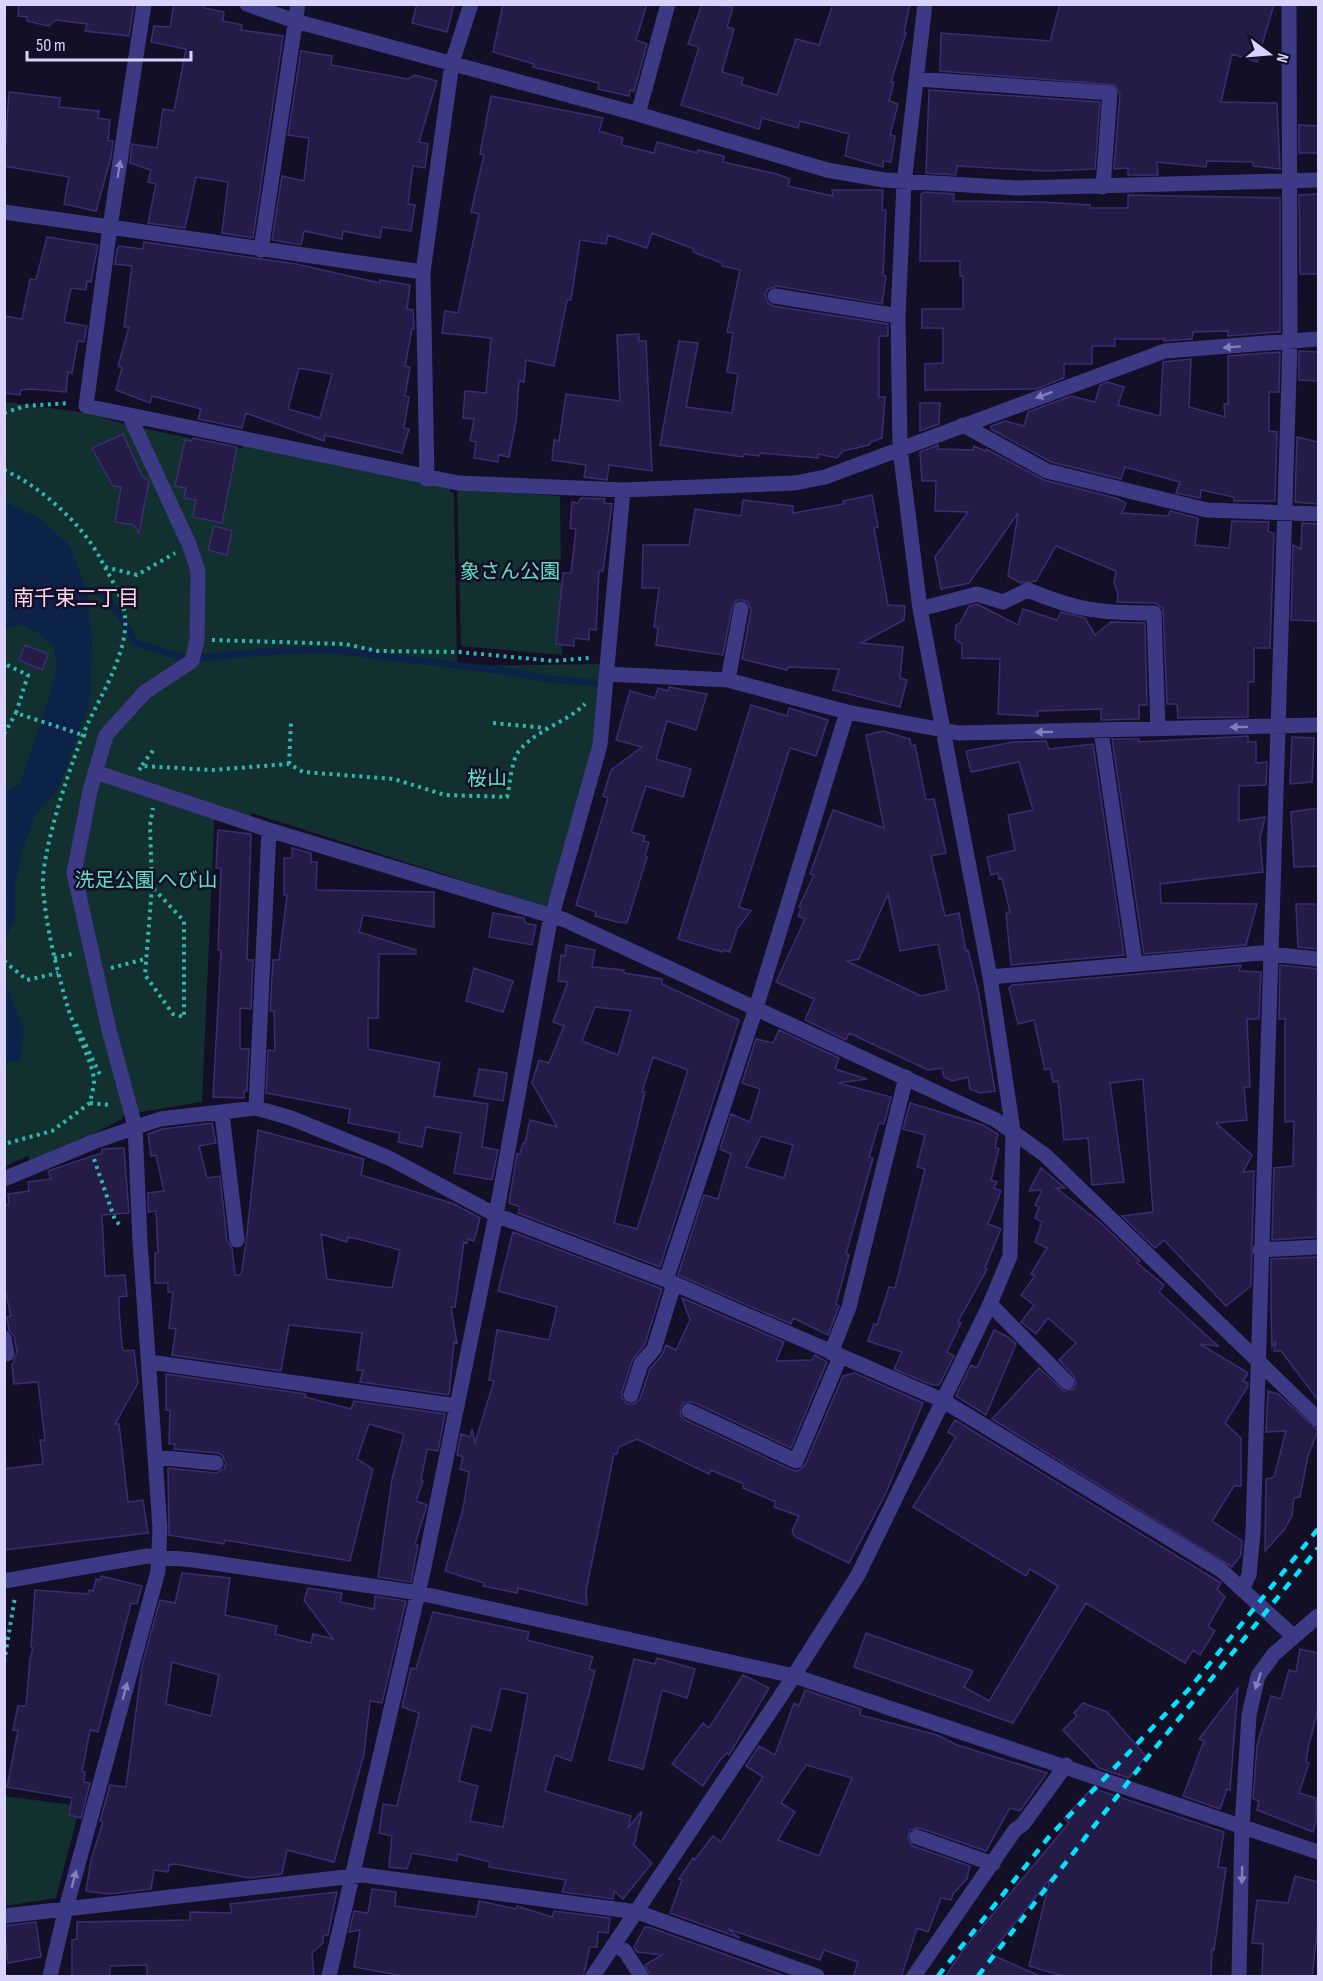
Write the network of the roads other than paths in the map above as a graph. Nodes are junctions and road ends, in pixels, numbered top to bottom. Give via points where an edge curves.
1 (144, 4) edge
2 (247, 4) edge
3 (298, 4) edge
4 (471, 4) edge
5 (668, 4) edge
6 (925, 4) edge
7 (1289, 4) edge
8 (295, 21) junction
9 (453, 63) junction
10 (917, 79) junction
11 (638, 114) junction
12 (1318, 180) edge
13 (1288, 181) junction
14 (904, 183) junction
15 (1102, 187) junction
16 (4, 212) edge
17 (110, 226) junction
18 (261, 250) junction
19 (423, 272) junction
20 (775, 296) dead end
21 (898, 316) junction
22 (1318, 339) edge
23 (1290, 343) junction
24 (130, 417) junction
25 (963, 425) junction
26 (900, 449) junction
27 (427, 479) junction
28 (623, 490) junction
29 (1284, 512) junction
30 (1318, 514) edge
31 (741, 609) dead end
32 (920, 609) junction
33 (607, 679) junction
34 (728, 680) junction
35 (847, 712) junction
36 (1318, 725) edge
37 (1280, 726) junction
38 (1158, 729) junction
39 (942, 730) junction
40 (1101, 730) junction
41 (95, 772) junction
42 (269, 830) junction
43 (552, 916) junction
44 (1271, 954) junction
45 (1318, 959) edge
46 (1135, 962) junction
47 (990, 977) junction
48 (756, 1008) junction
49 (906, 1077) junction
50 (256, 1108) junction
51 (222, 1114) junction
52 (135, 1126) junction
53 (1013, 1131) junction
54 (4, 1179) edge
55 (496, 1215) junction
56 (237, 1240) dead end
57 (1318, 1247) edge
58 (1260, 1250) junction
59 (670, 1282) junction
60 (990, 1304) junction
61 (836, 1355) junction
62 (150, 1362) junction
63 (1258, 1363) junction
64 (1066, 1382) dead end
65 (631, 1395) dead end
66 (942, 1400) junction
67 (457, 1406) junction
68 (690, 1411) dead end
69 (1318, 1419) edge
70 (156, 1457) junction
71 (216, 1463) dead end
72 (159, 1558) junction
73 (11, 1580) edge
74 (1242, 1589) junction
75 (419, 1593) junction
76 (1318, 1616) edge
77 (1292, 1635) junction
78 (795, 1676) junction
79 (1065, 1766) junction
80 (1242, 1826) junction
81 (917, 1837) dead end
82 (1318, 1852) edge
83 (993, 1864) junction
84 (353, 1875) junction
85 (64, 1912) junction
86 (637, 1912) junction
87 (4, 1916) edge
88 (615, 1945) junction
89 (50, 1977) edge
90 (329, 1977) edge
91 (593, 1977) edge
92 (641, 1977) edge
93 (817, 1977) edge
94 (914, 1977) edge
95 (1239, 1977) edge

17 -> 1 street
2 - 8 street
3 - 8 street
4 - 9 street
5 - 11 street
6 - 10 street
7 - 13 street
8 - 9 street
8 - 18 street
9 - 11 street
9 - 19 street
10 - 14 street
10 - 15 street via 1110,93
11 - 14 street via 827,170
12 - 13 street
13 - 15 street
13 - 23 street
14 - 15 street
14 - 21 street
16 - 17 street
17 - 18 street
17 - 24 street via 86,406
18 - 19 street
19 - 27 street
20 - 21 street
21 - 26 street
22 - 23 street
23 -> 25 street via 1165,351
23 - 29 street
24 - 27 street
24 - 41 street via 198,571 197,640 192,661 145,692 106,735
25 - 26 street
25 - 29 street via 1047,471 1207,510
26 - 28 street via 825,477 795,483
26 - 32 street
27 - 28 street
28 - 33 street
29 - 30 street
29 - 37 street
31 - 34 street
32 - 38 street via 977,594 1003,602 1028,590 1096,613 1154,613
32 - 39 street
33 - 34 street
33 - 43 street via 600,746
34 - 35 street
35 - 39 street
35 - 48 street
36 - 37 street
37 -> 38 street
37 - 44 street
38 - 40 street
40 -> 39 street via 966,734
39 - 47 street
40 - 46 street
41 - 42 street
41 - 52 street via 74,873
42 - 43 street
42 - 50 street
43 - 48 street
43 - 55 street
44 - 45 street
44 - 46 street
44 - 58 street
46 - 47 street
47 - 53 street
48 - 49 street
48 - 59 street
49 - 53 street
49 - 61 street
50 - 51 street
50 - 55 street via 389,1158
51 - 52 street via 160,1119
51 - 56 street
52 - 54 street
52 - 62 street
53 - 60 street via 1010,1256
53 - 63 street via 1046,1155
55 - 59 street
55 - 67 street
57 - 58 street
58 - 63 street
59 - 61 street
59 - 65 street via 654,1349 641,1364
60 - 64 street
60 - 66 street
61 - 66 street
61 - 68 street via 796,1461
62 - 67 street
62 - 70 street
63 - 69 street
63 - 74 street via 1253,1532 1249,1575
66 - 74 street via 1221,1570
66 - 78 street via 858,1575
67 - 75 street
70 - 71 street
70 - 72 street
72 - 73 street via 147,1556
72 - 75 street
85 -> 72 street via 159,1571
74 - 77 street
75 - 78 street
75 - 84 street
76 - 77 street
77 -> 80 street via 1258,1676 1249,1715
78 - 79 street
78 - 86 street
79 - 80 street
79 - 83 street
80 - 82 street
80 -> 95 street
81 - 83 street
83 - 94 street
84 - 85 street via 124,1901
84 - 86 street
84 - 90 street
85 - 87 street
85 - 89 street
86 - 88 street
86 - 93 street
88 - 91 street
88 - 92 street via 625,1951

